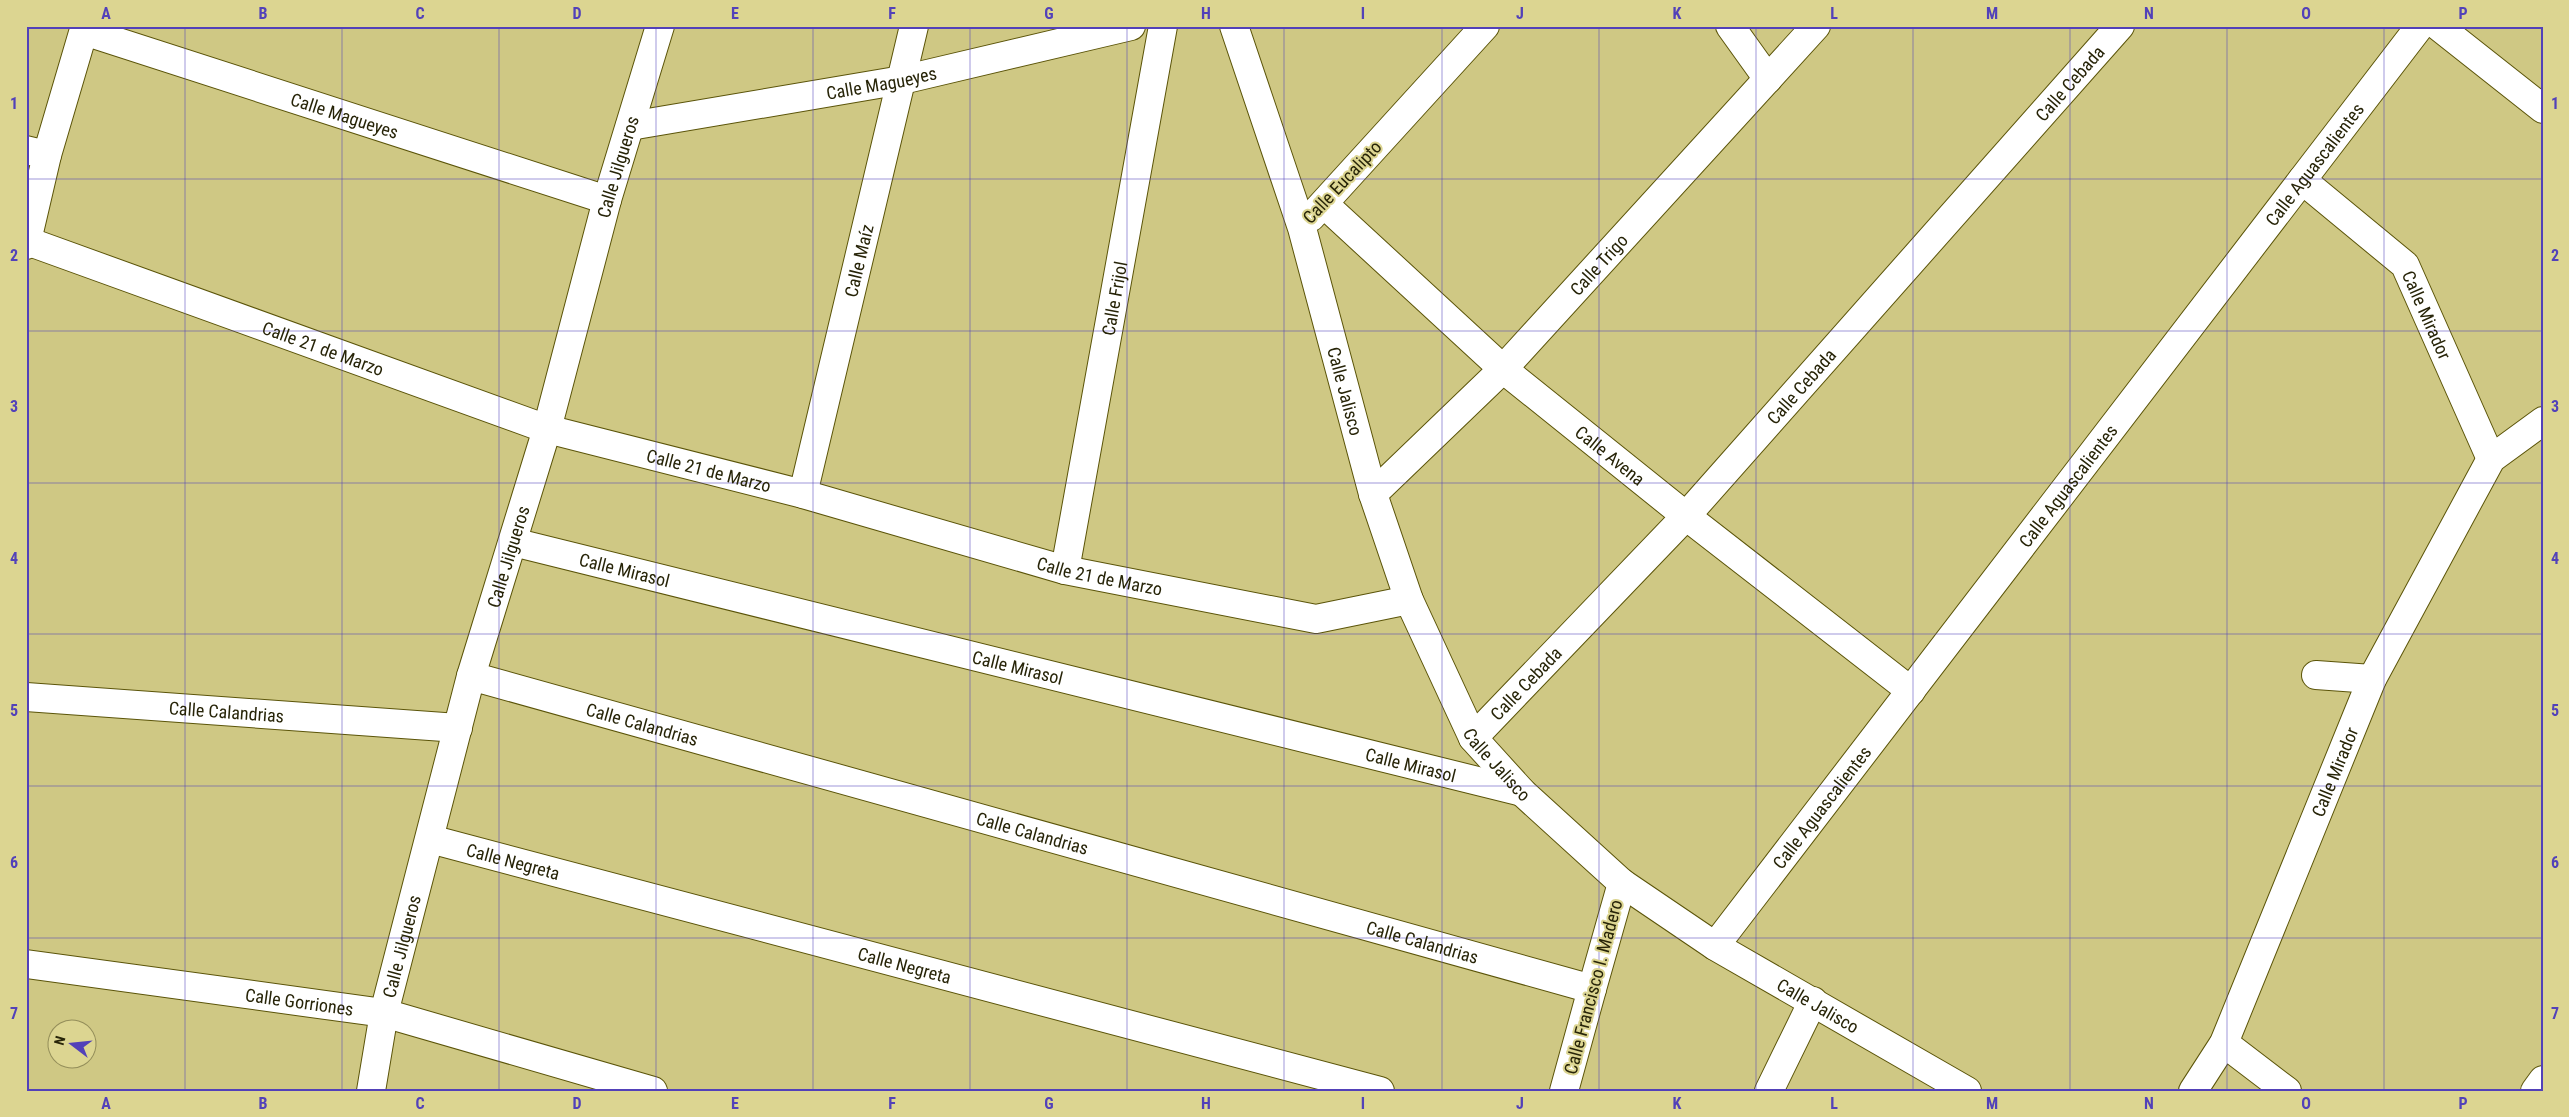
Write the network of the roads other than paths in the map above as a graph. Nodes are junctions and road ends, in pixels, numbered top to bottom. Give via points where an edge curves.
1 (660, 26) edge
2 (914, 26) edge
3 (1131, 26) edge
4 (1163, 26) edge
5 (1234, 26) edge
6 (1485, 26) edge
7 (1730, 26) edge
8 (1816, 26) edge
9 (2120, 26) edge
10 (2420, 26) edge
11 (2438, 26) edge
12 (84, 28) edge
13 (902, 80) junction
14 (1768, 80) junction
15 (2543, 109) edge
16 (630, 126) junction
17 (37, 153) edge
18 (2302, 180) junction
19 (607, 200) junction
20 (1324, 204) junction
21 (1302, 228) junction
22 (27, 243) edge
23 (1503, 369) junction
24 (2543, 421) edge
25 (547, 429) junction
26 (2491, 459) junction
27 (803, 494) junction
28 (1373, 494) junction
29 (1686, 516) junction
30 (513, 542) junction
31 (1065, 570) junction
32 (1410, 600) junction
33 (2316, 675) dead end
34 (471, 676) junction
35 (2372, 679) junction
36 (1911, 691) junction
37 (26, 697) edge
38 (458, 728) junction
39 (1473, 738) junction
40 (1522, 792) junction
41 (430, 838) junction
42 (1622, 883) junction
43 (1715, 946) junction
44 (26, 964) edge
45 (1592, 989) junction
46 (1813, 1001) junction
47 (384, 1013) junction
48 (2224, 1043) junction
49 (2543, 1080) edge
50 (371, 1091) edge
51 (653, 1091) edge
52 (1380, 1091) edge
53 (1564, 1091) edge
54 (1769, 1091) edge
55 (1967, 1091) edge
56 (2193, 1091) edge
57 (2287, 1091) edge
58 (2535, 1091) edge

1 - 16 street, Calle Jilgueros
2 - 13 street, Calle Maíz
3 - 13 street, Calle Magueyes
4 - 31 street, Calle Frijol
5 - 21 street, Calle Eucalipto
6 - 20 street, Calle Eucalipto
7 - 14 street
8 - 14 street, Calle Trigo
9 - 29 street, Calle Cebada
10 - 18 street, Calle Aguascalientes
11 - 15 street
12 - 17 street
12 - 19 street, Calle Magueyes
13 - 16 street, Calle Magueyes
13 - 27 street, Calle Maíz
14 - 23 street, Calle Trigo
16 - 19 street, Calle Jilgueros
17 - 22 street
18 - 26 street, Calle Mirador via 2405,265
18 - 36 street, Calle Aguascalientes
19 - 25 street, Calle Jilgueros
20 - 21 street, Calle Eucalipto
20 - 23 street, Calle Avena
21 - 28 street, Calle Jalisco
22 - 25 street, Calle 21 de Marzo
23 - 28 street, Calle Trigo
23 - 29 street, Calle Avena
24 - 26 street, Calle Mirador
25 - 27 street, Calle 21 de Marzo
25 - 30 street, Calle Jilgueros
26 - 35 street, Calle Mirador
27 - 31 street, Calle 21 de Marzo
28 - 32 street, Calle Jalisco
29 - 36 street, Calle Avena
29 - 39 street, Calle Cebada
30 - 34 street, Calle Jilgueros
30 - 40 street, Calle Mirasol
31 - 32 street, Calle 21 de Marzo via 1316,619
32 - 39 street, Calle Jalisco
33 - 35 street
34 - 38 street, Calle Jilgueros
34 - 45 street, Calle Calandrias
35 - 48 street, Calle Mirador
36 - 43 street, Calle Aguascalientes
37 - 38 street, Calle Calandrias
38 - 41 street, Calle Jilgueros
39 - 40 street, Calle Jalisco
40 - 42 street, Calle Jalisco
41 - 47 street, Calle Jilgueros
41 - 52 street, Calle Negreta
42 - 43 street, Calle Jalisco
42 - 45 street, Calle Francisco I. Madero
43 - 46 street, Calle Jalisco
44 - 47 street, Calle Gorriones
45 - 53 street, Calle Francisco I. Madero
46 - 54 street
46 - 55 street, Calle Jalisco
47 - 50 street, Calle Jilgueros
47 - 51 street, Calle Gorriones
48 - 56 street, Calle Mirador
48 - 57 street
49 - 58 street

